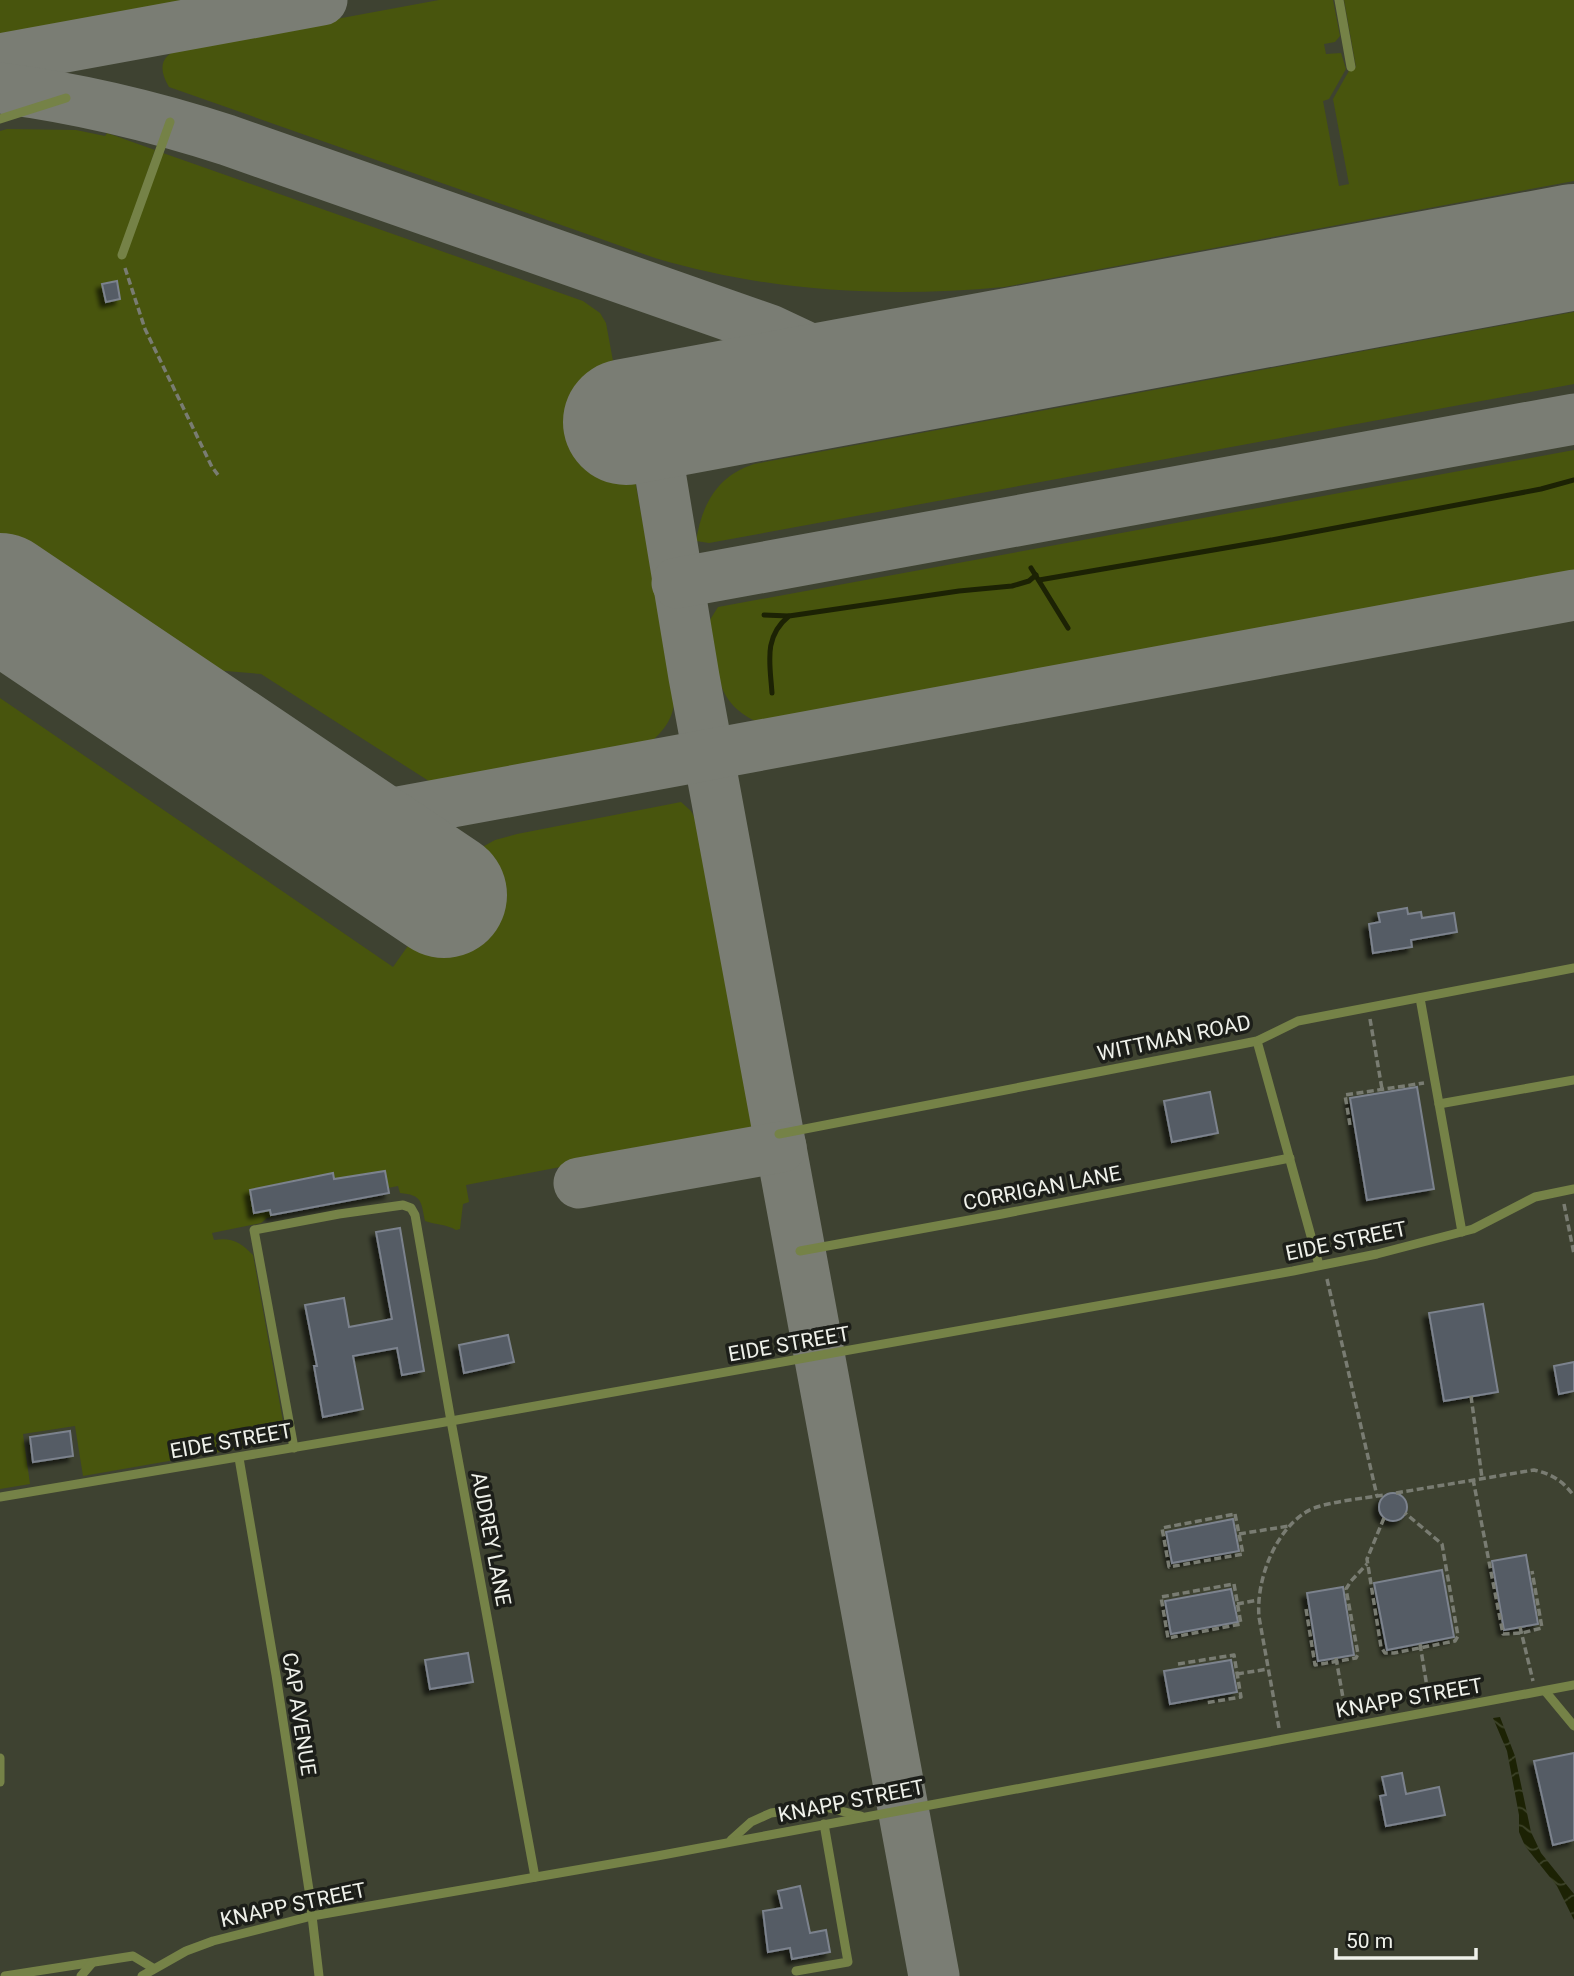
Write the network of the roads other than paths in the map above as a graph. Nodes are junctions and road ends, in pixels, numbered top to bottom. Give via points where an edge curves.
1 (1339, 0) edge
2 (1351, 67) dead end
3 (66, 97) dead end
4 (0, 118) edge
5 (170, 122) dead end
6 (122, 256) road end
7 (1574, 968) edge
8 (1420, 998) junction
9 (1257, 1041) junction
10 (1574, 1080) edge
11 (1439, 1104) junction
12 (779, 1134) dead end
13 (1290, 1158) junction
14 (1574, 1189) edge
15 (1462, 1232) junction
16 (800, 1251) dead end
17 (1319, 1265) junction
18 (451, 1421) junction
19 (294, 1448) junction
20 (239, 1458) junction
21 (0, 1497) edge
22 (1574, 1685) edge
23 (1541, 1692) junction
24 (1574, 1726) edge
25 (0, 1758) edge
26 (0, 1782) edge
27 (862, 1817) junction
28 (824, 1824) junction
29 (729, 1842) junction
30 (535, 1877) junction
31 (312, 1916) junction
32 (92, 1963) junction
33 (153, 1968) junction
34 (796, 1971) dead end
35 (5, 1976) edge
36 (81, 1976) edge
37 (142, 1976) edge
38 (319, 1976) edge

1 - 2 lane
3 - 4 lane
5 - 6 lane
7 - 8 lane, WITTMAN ROAD
8 - 9 lane, WITTMAN ROAD via 1298,1021
8 - 11 lane
9 - 12 lane, WITTMAN ROAD
9 - 13 lane
10 - 11 lane
11 - 15 lane
13 - 16 lane, CORRIGAN LANE
13 - 17 lane
14 - 15 lane, EIDE STREET via 1535,1197
15 - 17 lane, EIDE STREET
17 - 18 lane, EIDE STREET
18 - 19 lane, EIDE STREET
18 - 19 lane, AUDREY LANE via 415,1215 407,1207 339,1214 254,1230
18 - 30 lane, AUDREY LANE
19 - 20 lane, EIDE STREET
20 - 21 lane, EIDE STREET
20 - 31 lane, CAP AVENUE
22 - 23 lane, KNAPP STREET
23 - 24 lane
23 - 27 lane, KNAPP STREET
25 - 26 lane
27 - 28 lane, KNAPP STREET
27 - 29 lane via 821,1806 771,1813 751,1822
28 - 29 lane, KNAPP STREET
28 - 34 lane via 848,1962
29 - 30 lane, KNAPP STREET
30 - 31 lane, KNAPP STREET
31 - 33 lane, KNAPP STREET via 213,1941
31 - 38 lane, CAP AVENUE
32 - 33 lane via 132,1956
32 - 35 lane
32 - 36 lane
33 - 37 lane, KNAPP STREET

